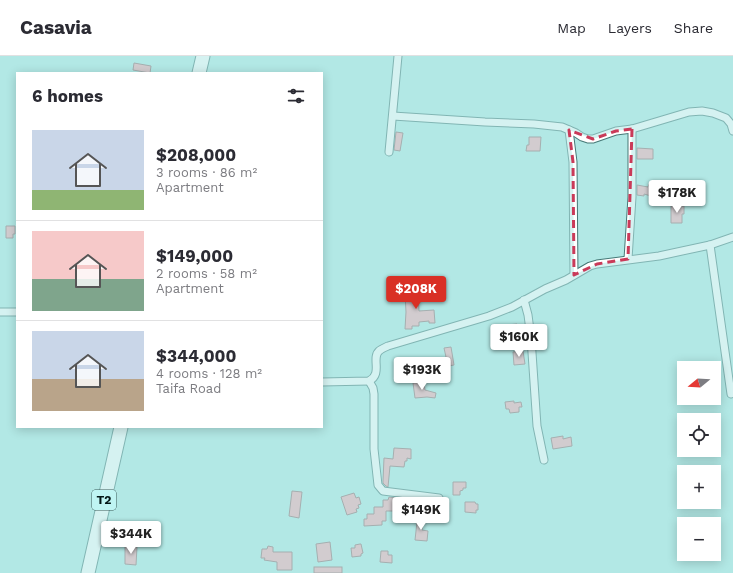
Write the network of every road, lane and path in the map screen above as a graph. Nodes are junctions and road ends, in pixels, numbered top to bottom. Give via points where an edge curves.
1 (203, 56) edge
2 (398, 56) edge
3 (199, 72) edge
4 (393, 116) junction
5 (632, 129) junction
6 (569, 130) junction
7 (733, 131) edge
8 (389, 152) dead end
9 (733, 237) edge
10 (710, 245) junction
11 (628, 259) junction
12 (574, 275) junction
13 (524, 300) junction
14 (0, 312) edge
15 (16, 312) edge
16 (369, 381) junction
17 (323, 382) edge
18 (731, 394) dead end
19 (120, 428) edge
20 (544, 460) dead end
21 (438, 498) dead end
22 (88, 573) edge

1 - 3 highway
2 - 4 street
4 - 6 street via 534,124
4 - 8 street
5 - 6 street via 616,131 593,139
5 - 7 street via 689,112 702,111 726,118
5 - 11 street via 632,197
6 - 12 street via 573,168
9 - 10 street
10 - 11 street via 659,256
10 - 18 street
11 - 12 street via 590,266
12 - 13 street
13 - 16 street via 489,316 379,350 376,355 376,371 373,379
13 - 20 street via 531,338 537,426
14 - 15 street
16 - 17 street
16 - 21 street via 374,394 374,449 378,485 383,491
19 - 22 highway, T2

